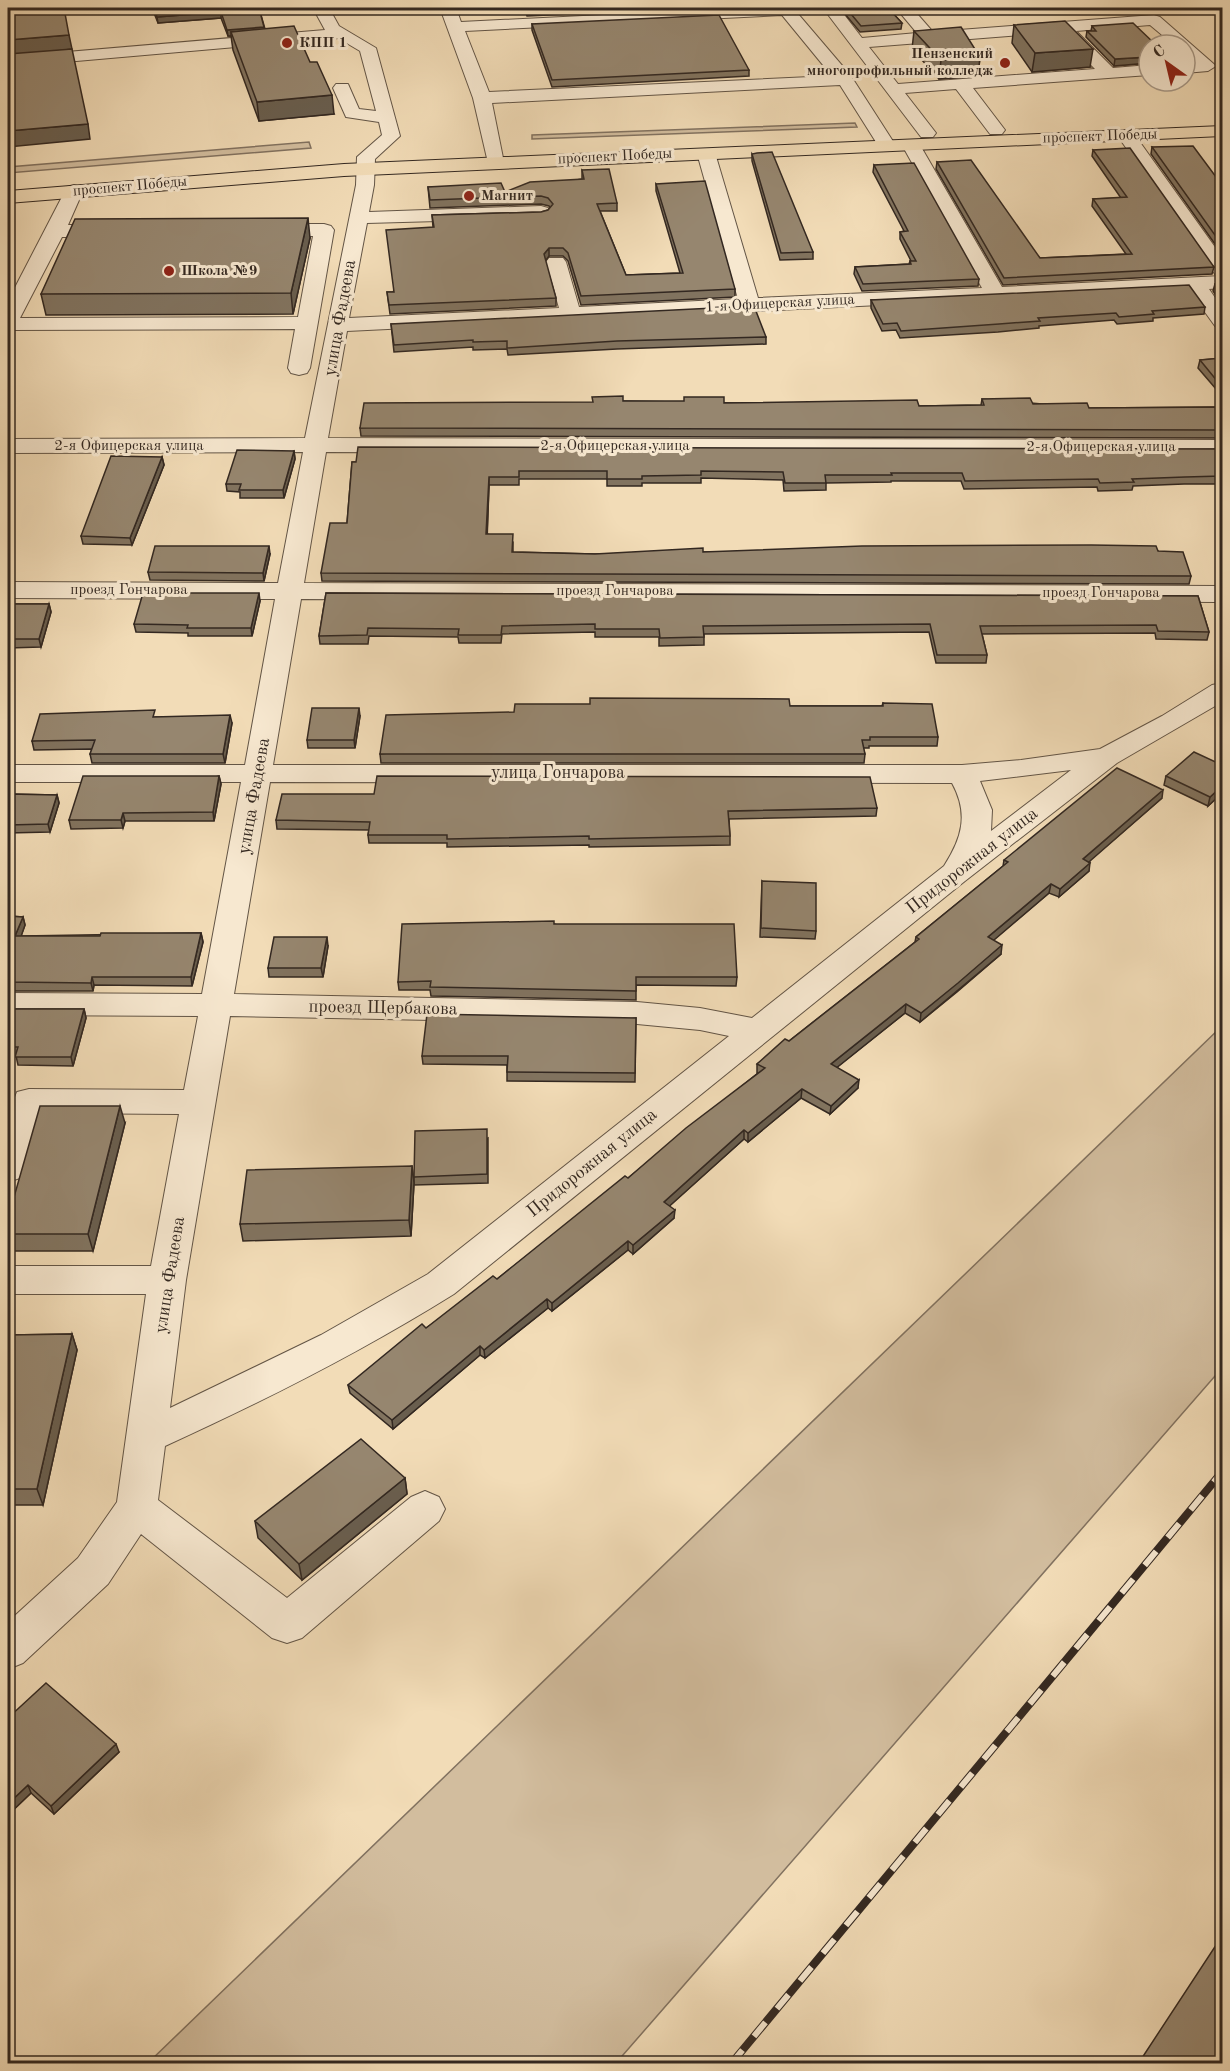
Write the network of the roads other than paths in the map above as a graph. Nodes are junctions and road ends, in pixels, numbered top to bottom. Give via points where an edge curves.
1 (321, 8) edge
2 (448, 8) edge
3 (831, 8) edge
4 (904, 8) edge
5 (786, 9) edge
6 (270, 20) dead end
7 (457, 27) junction
8 (1063, 27) junction
9 (342, 33) junction
10 (1169, 33) edge
11 (929, 37) junction
12 (278, 38) junction
13 (857, 43) junction
14 (1197, 57) edge
15 (8, 62) edge
16 (1208, 66) junction
17 (1197, 67) edge
18 (1137, 71) edge
19 (1109, 73) junction
20 (1222, 78) edge
21 (845, 80) junction
22 (962, 84) junction
23 (342, 88) dead end
24 (893, 89) junction
25 (483, 105) junction
26 (386, 118) junction
27 (1222, 122) edge
28 (996, 130) junction
29 (1222, 131) edge
30 (927, 133) junction
31 (1126, 135) junction
32 (884, 140) junction
33 (911, 145) junction
34 (706, 153) junction
35 (493, 157) junction
36 (366, 163) junction
37 (8, 184) edge
38 (74, 191) junction
39 (8, 197) edge
40 (541, 212) edge
41 (358, 219) junction
42 (242, 230) edge
43 (55, 231) junction
44 (136, 231) edge
45 (556, 262) dead end
46 (1222, 270) edge
47 (1222, 282) edge
48 (1194, 283) junction
49 (995, 293) junction
50 (750, 305) junction
51 (571, 314) junction
52 (1222, 321) edge
53 (8, 322) edge
54 (307, 323) junction
55 (337, 325) junction
56 (298, 368) dead end
57 (318, 445) junction
58 (8, 447) edge
59 (1222, 447) edge
60 (291, 589) junction
61 (8, 590) edge
62 (1222, 594) edge
63 (1222, 691) edge
64 (1107, 757) junction
65 (8, 773) edge
66 (258, 773) junction
67 (962, 774) junction
68 (954, 874) junction
69 (8, 1004) edge
70 (216, 1005) junction
71 (757, 1031) junction
72 (199, 1102) junction
73 (8, 1168) edge
74 (8, 1280) edge
75 (167, 1280) junction
76 (148, 1436) junction
77 (137, 1507) junction
78 (425, 1509) dead end
79 (8, 1649) edge

1 - 9 street via 333,29
2 - 7 street
3 - 13 street
4 - 11 street
5 - 7 street
5 - 21 street
6 - 12 street
7 - 25 street
8 - 10 street via 1154,20
8 - 11 street
8 - 19 street
9 - 12 street
9 - 26 street via 368,48
11 - 13 street
12 - 15 street
13 - 24 street
14 - 16 street
16 - 17 street
16 - 20 street
18 - 19 street
19 - 22 street
21 - 25 street
21 - 32 street
22 - 24 street
22 - 28 street
23 - 26 street via 352,113
24 - 30 street
25 - 35 street
26 - 36 street via 391,136
27 - 28 main road, проспект Победы
28 - 30 main road, проспект Победы
29 - 31 main road, проспект Победы
30 - 32 main road, проспект Победы
31 - 33 main road, проспект Победы
31 - 46 street
32 - 33 main road, проспект Победы
32 - 34 main road, проспект Победы
32 - 35 main road, проспект Победы
33 - 49 street
34 - 35 main road, проспект Победы
34 - 50 street
35 - 36 main road, проспект Победы
36 - 37 main road, проспект Победы
36 - 38 main road, проспект Победы
36 - 41 street, улица Фадеева
38 - 39 main road, проспект Победы
38 - 43 street
40 - 41 street
41 - 55 street, улица Фадеева
42 - 54 street via 324,230
43 - 44 street
43 - 53 street
45 - 51 street
47 - 48 street, 1-я Офицерская улица
48 - 49 street, 1-я Офицерская улица
48 - 52 street
49 - 50 street, 1-я Офицерская улица
50 - 51 street, 1-я Офицерская улица
51 - 55 street, 1-я Офицерская улица
53 - 54 street
54 - 56 street
55 - 57 street, улица Фадеева
57 - 58 street, 2-я Офицерская улица
57 - 59 street, 2-я Офицерская улица
57 - 60 street, улица Фадеева
60 - 61 street, проезд Гончарова
60 - 62 street, проезд Гончарова
60 - 66 street, улица Фадеева
63 - 64 street, Придорожная улица
64 - 67 street, улица Гончарова
64 - 68 street, Придорожная улица
65 - 66 street, улица Гончарова
66 - 67 street, улица Гончарова
66 - 70 street, улица Фадеева
67 - 68 street via 976,798 979,819 972,848
68 - 71 street, Придорожная улица
69 - 70 street, проезд Щербакова
70 - 71 street, проезд Щербакова via 637,1013 700,1019
70 - 72 street, улица Фадеева
71 - 76 street, Придорожная улица via 441,1284 386,1319 254,1389
72 - 73 street via 28,1101
72 - 75 street, улица Фадеева
74 - 75 street
75 - 76 street, улица Фадеева
76 - 77 street
77 - 78 street via 286,1624
77 - 79 street via 93,1571

